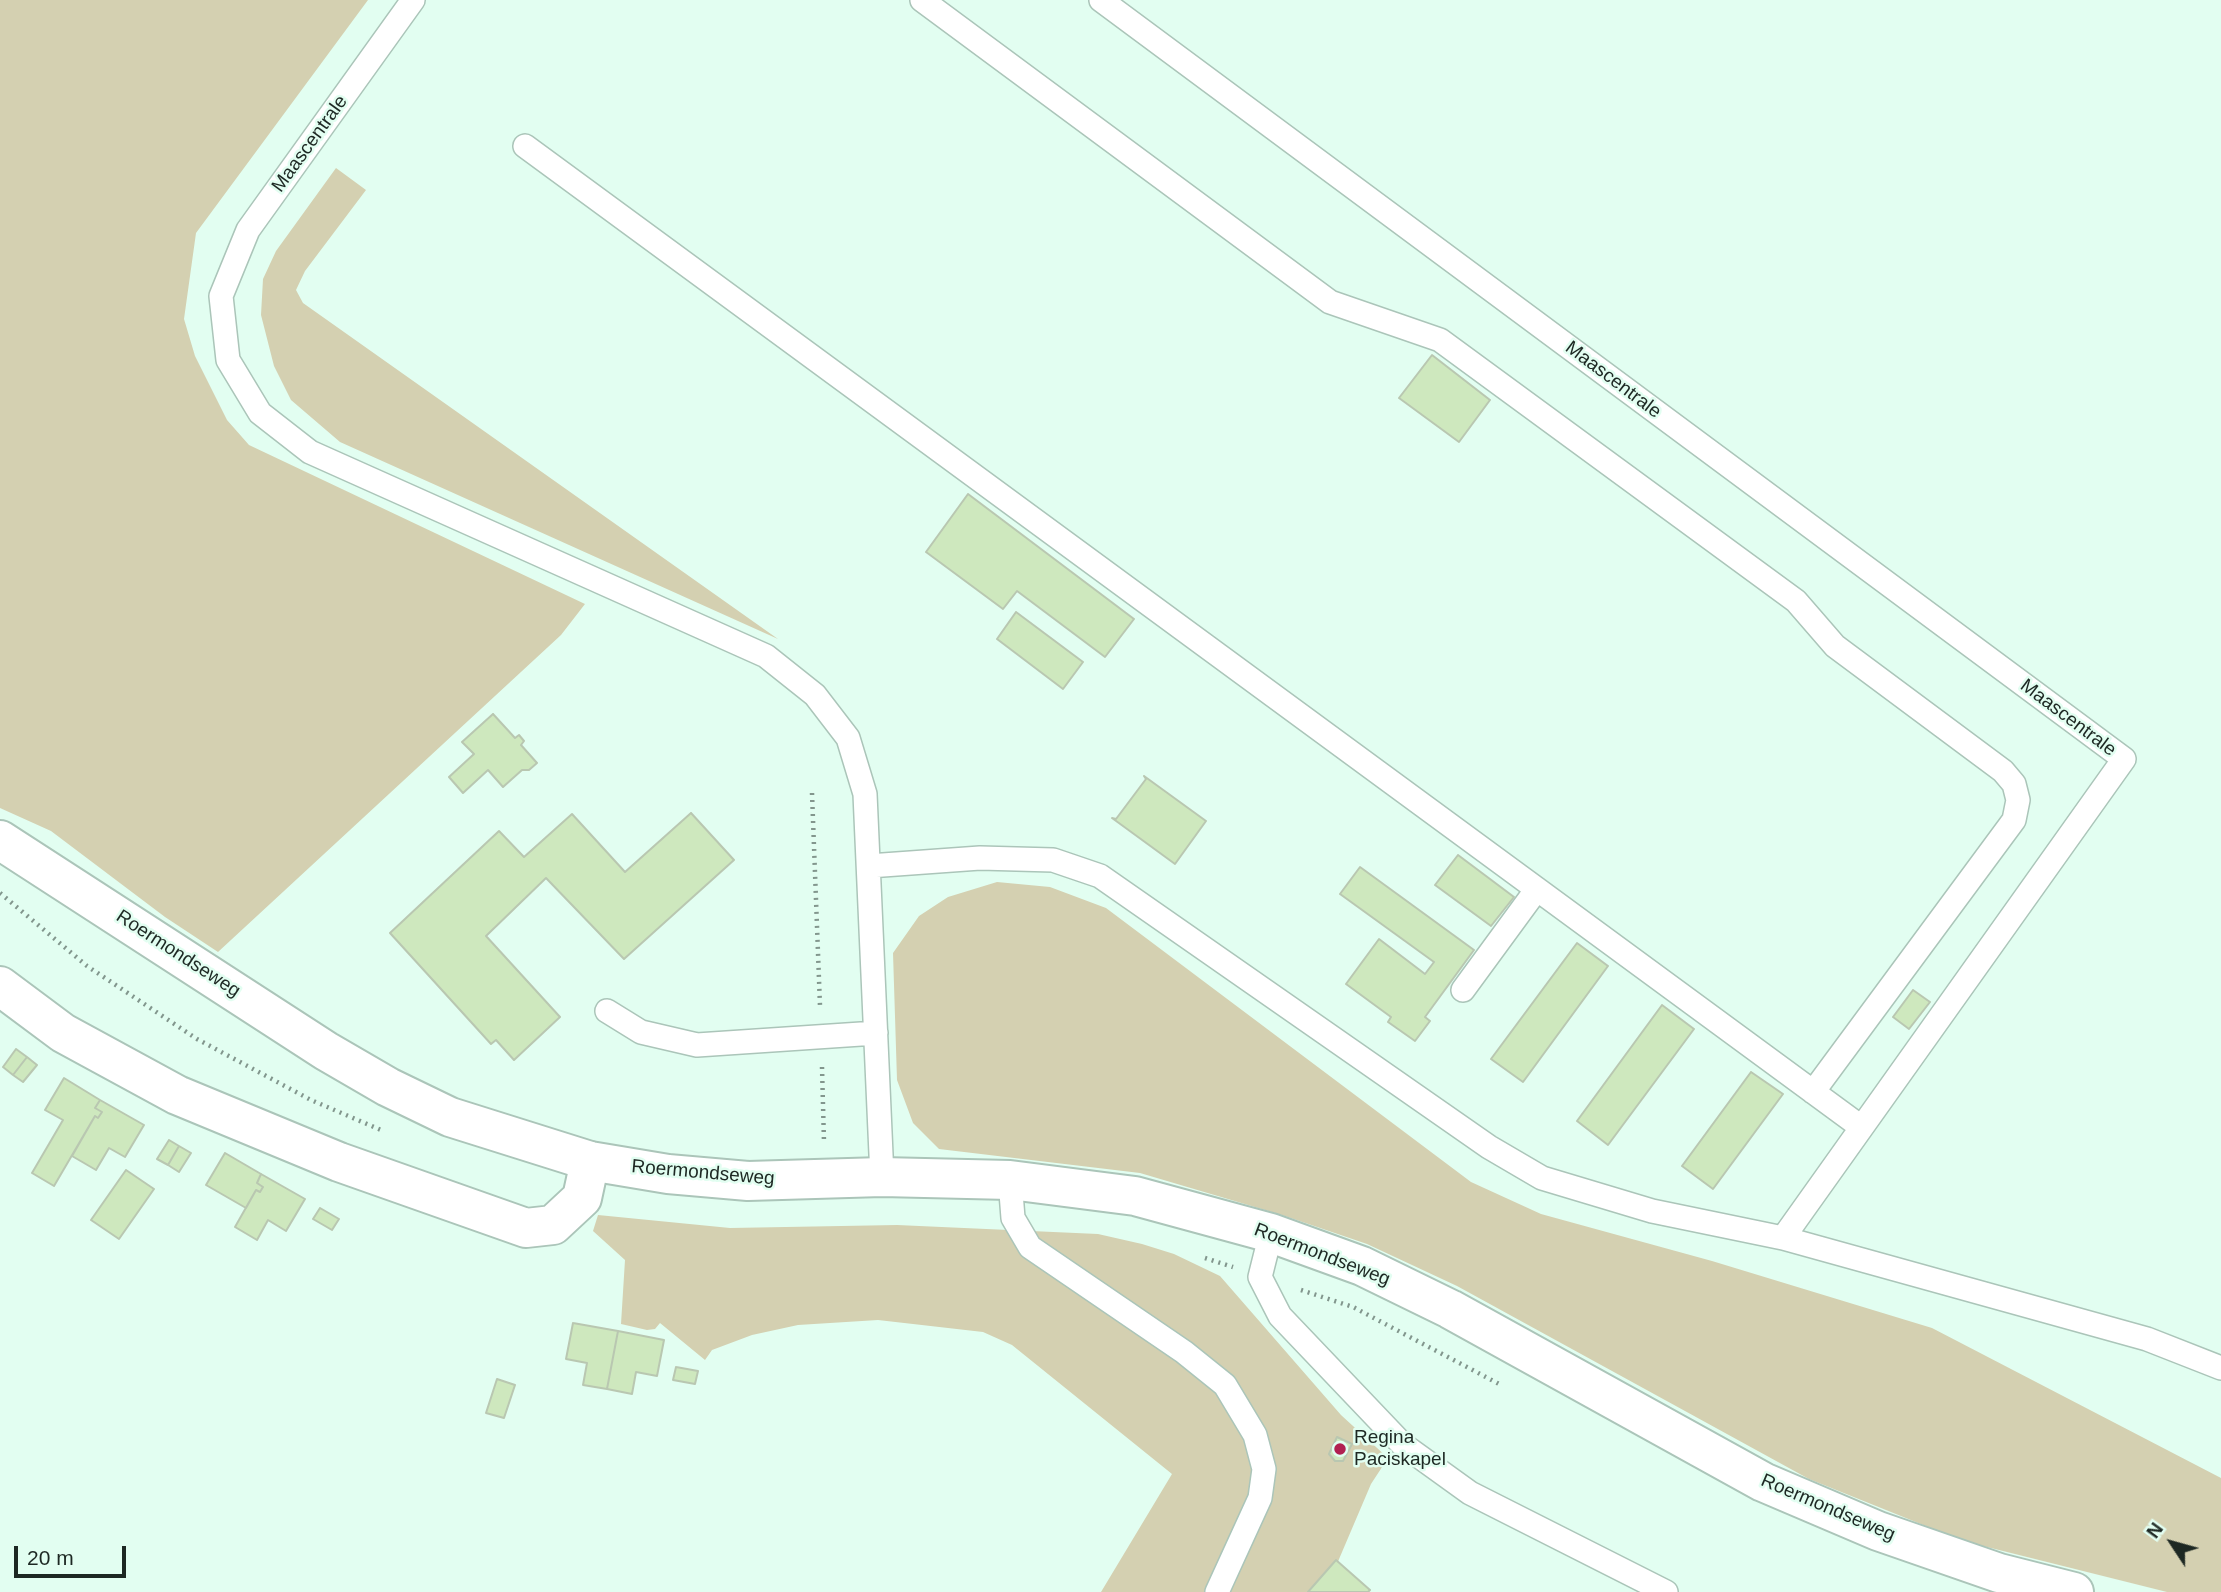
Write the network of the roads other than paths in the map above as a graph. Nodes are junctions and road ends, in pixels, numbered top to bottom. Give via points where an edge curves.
1 (413, 0) edge
2 (922, 0) edge
3 (1101, 0) edge
4 (525, 146) dead end
5 (0, 840) edge
6 (869, 866) junction
7 (1537, 889) junction
8 (0, 986) edge
9 (1463, 990) dead end
10 (607, 1011) dead end
11 (876, 1033) junction
12 (1813, 1092) junction
13 (1861, 1127) junction
14 (590, 1161) junction
15 (882, 1177) junction
16 (1010, 1180) junction
17 (1271, 1233) junction
18 (1783, 1238) junction
19 (2221, 1368) edge
20 (1217, 1592) edge
21 (1665, 1592) edge
22 (2074, 1592) edge

1 - 6 lane, Maascentrale via 248,230 221,296 228,360 260,412 310,452 766,656 815,695 848,738 865,794
2 - 12 lane via 1330,302 1440,340 1796,601 1835,646 2003,771 2014,784 2018,800 2014,820
3 - 13 lane, Maascentrale via 2124,759
4 - 7 lane
5 - 14 main road, Roermondseweg via 388,1087 450,1117
6 - 11 lane
6 - 18 lane via 980,858 1053,860 1100,876 1489,1147 1542,1178 1652,1211
7 - 9 lane
7 - 12 lane
8 - 14 main road via 63,1033 177,1095 339,1162 526,1228 553,1225 582,1198
10 - 11 lane via 640,1032 697,1045
11 - 15 lane
12 - 13 lane
13 - 18 lane
14 - 15 main road, Roermondseweg via 748,1181
15 - 16 main road, Roermondseweg
16 - 17 main road, Roermondseweg via 1135,1196
16 - 20 lane via 1013,1219 1030,1247 1225,1385 1255,1435 1264,1469 1260,1498
17 - 21 lane via 1260,1277 1280,1316 1402,1444 1470,1493
17 - 22 main road, Roermondseweg via 1362,1266 1450,1309 1763,1482 1878,1531 1998,1573
18 - 19 lane via 2147,1339

